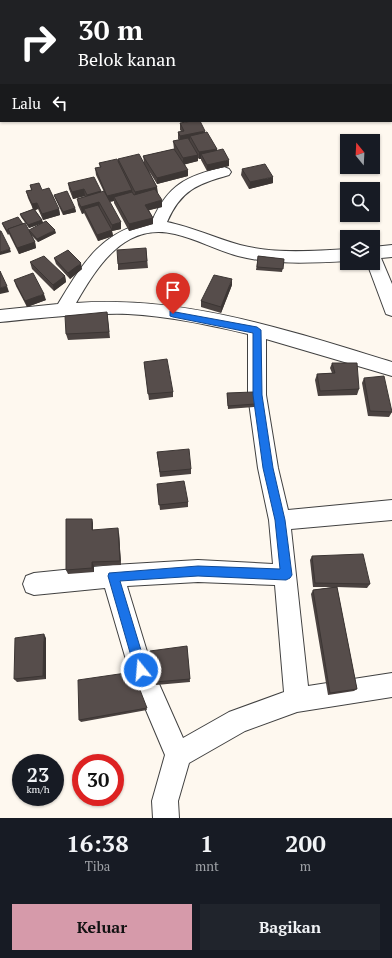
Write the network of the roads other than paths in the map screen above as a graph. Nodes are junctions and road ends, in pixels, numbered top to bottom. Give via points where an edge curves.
1 (224, 172) edge
2 (157, 226) junction
3 (392, 251) edge
4 (380, 252) edge
5 (340, 255) edge
6 (378, 270) edge
7 (392, 305) edge
8 (64, 309) junction
9 (0, 316) edge
10 (257, 330) junction
11 (392, 369) edge
12 (392, 510) edge
13 (280, 520) junction
14 (286, 575) junction
15 (113, 576) junction
16 (34, 584) dead end
17 (392, 685) edge
18 (297, 700) junction
19 (178, 755) junction
20 (166, 818) edge

1 - 2 street via 203,176 183,186 167,203
2 - 5 street via 190,233 239,250 315,256
2 - 8 street via 125,235 108,244 98,254
3 - 4 street
6 - 7 street
8 - 9 street
8 - 10 street via 129,308 187,315
10 - 11 street
10 - 13 street via 257,395 268,468
12 - 13 street
13 - 14 street
14 - 15 street via 198,571
14 - 18 street
15 - 16 street
15 - 19 street via 141,670
17 - 18 street
18 - 19 street via 238,721
19 - 20 street via 165,801

